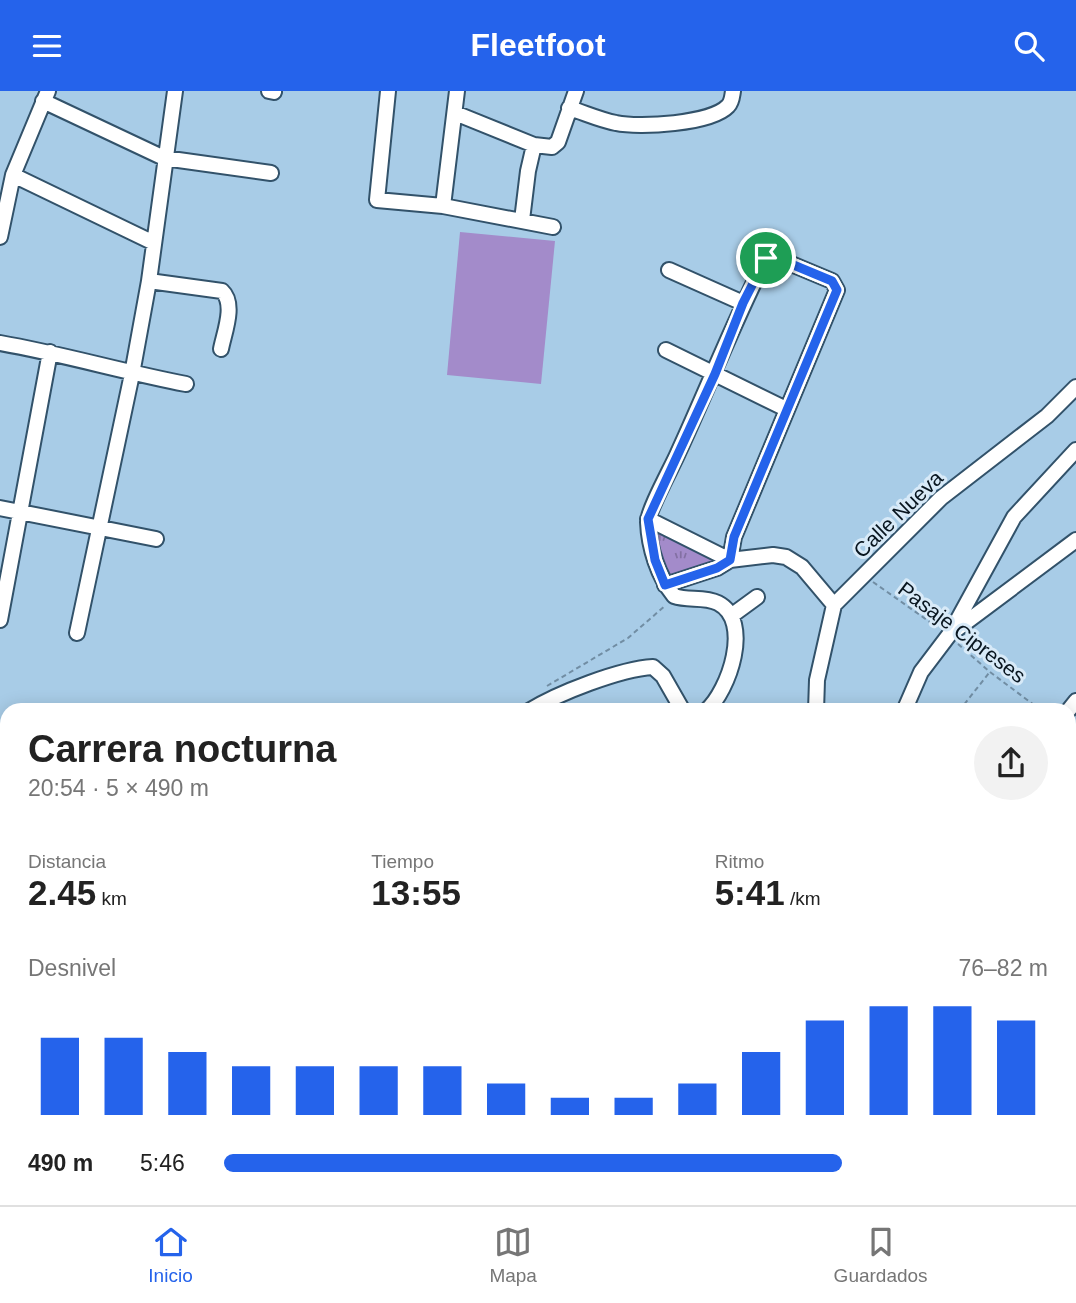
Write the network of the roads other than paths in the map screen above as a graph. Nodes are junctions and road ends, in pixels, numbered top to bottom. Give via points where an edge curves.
1 (175, 91) edge
2 (269, 91) edge
3 (388, 91) edge
4 (457, 91) edge
5 (576, 91) edge
6 (733, 91) edge
7 (274, 92) edge
8 (46, 96) edge
9 (569, 108) junction
10 (454, 113) junction
11 (534, 145) junction
12 (164, 157) junction
13 (271, 173) dead end
14 (13, 175) junction
15 (443, 206) junction
16 (522, 220) junction
17 (553, 227) dead end
18 (0, 237) edge
19 (155, 243) junction
20 (669, 269) dead end
21 (149, 281) junction
22 (743, 303) junction
23 (0, 343) edge
24 (220, 349) dead end
25 (666, 350) dead end
26 (50, 352) junction
27 (132, 374) junction
28 (715, 374) junction
29 (186, 384) dead end
30 (1076, 387) edge
31 (786, 409) junction
32 (1074, 453) edge
33 (0, 508) edge
34 (21, 513) junction
35 (648, 519) junction
36 (98, 527) junction
37 (156, 539) dead end
38 (1076, 540) edge
39 (730, 560) junction
40 (670, 590) junction
41 (757, 597) dead end
42 (834, 605) junction
43 (731, 616) junction
44 (0, 620) edge
45 (77, 633) dead end
46 (949, 635) junction
47 (547, 703) edge
48 (679, 703) edge
49 (713, 703) edge
50 (816, 703) edge
51 (907, 703) edge

1 - 12 street
2 - 7 street
3 - 15 street via 377,200
4 - 10 street
5 - 9 street
6 - 9 street via 726,109 690,122 618,124
8 - 12 street
8 - 14 street
9 - 11 street via 555,146
10 - 11 street
10 - 15 street
11 - 16 street
12 - 13 street
12 - 19 street
14 - 18 street
14 - 19 street
15 - 16 street
16 - 17 street
19 - 21 street
20 - 22 street
21 - 24 street via 222,291 229,305
21 - 27 street
22 - 28 street
22 - 31 street via 766,258 772,256 832,281 837,290
23 - 26 street
25 - 28 street
26 - 27 street
26 - 34 street
27 - 29 street
27 - 36 street
28 - 31 street
28 - 35 street
30 - 42 street, Calle Nueva via 1047,416 941,498
31 - 39 street via 734,537
32 - 46 street via 1014,517
33 - 34 street
34 - 36 street
34 - 44 street
35 - 39 street
35 - 40 street via 655,560
36 - 37 street
36 - 45 street
38 - 46 street
39 - 40 street
39 - 42 street via 786,557 802,567
40 - 43 street via 717,603
41 - 43 street
42 - 50 street
43 - 49 street via 736,631 730,673
46 - 51 street via 921,672
47 - 48 street via 590,684 653,667

